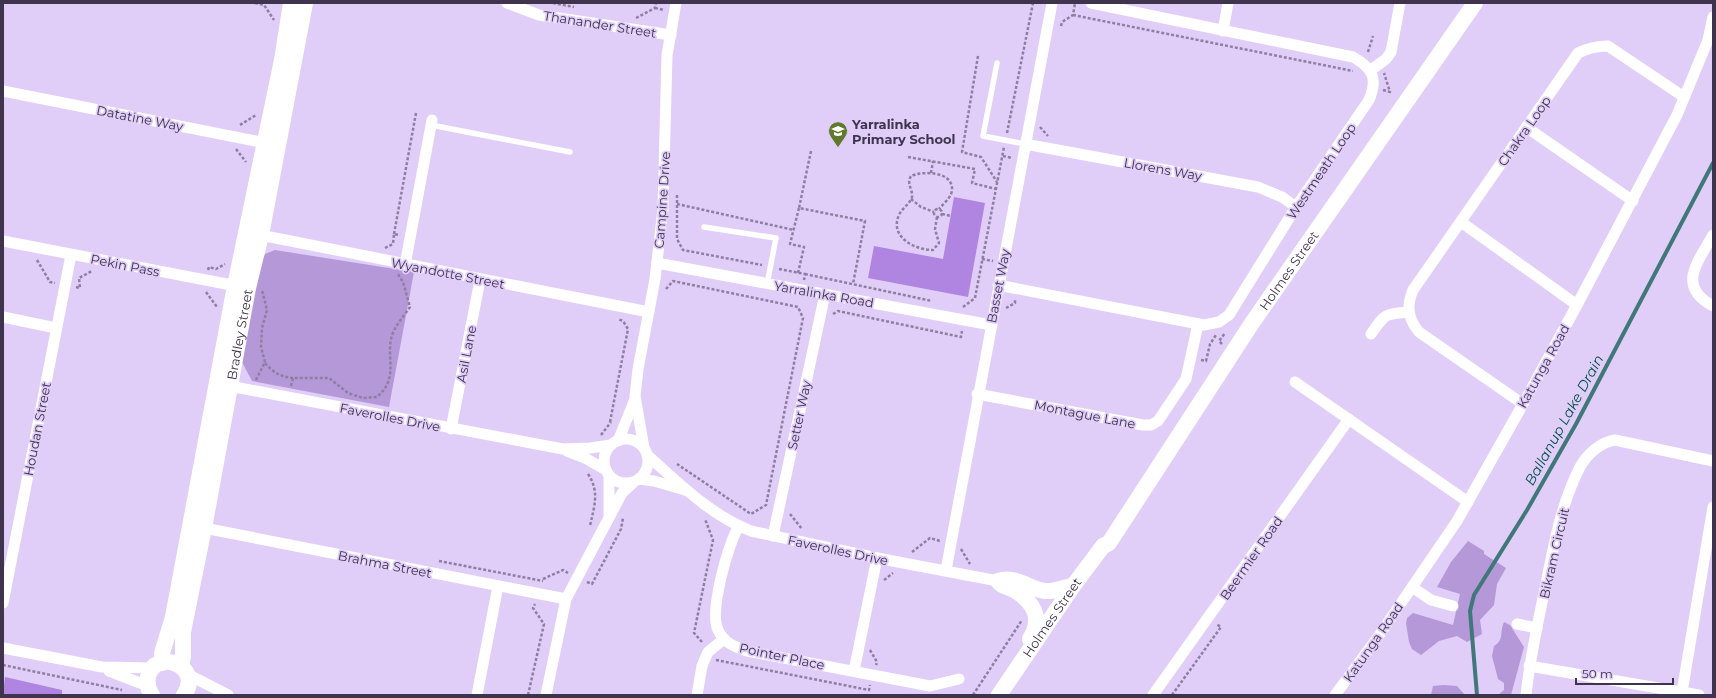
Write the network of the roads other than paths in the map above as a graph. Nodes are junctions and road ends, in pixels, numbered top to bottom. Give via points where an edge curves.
1 (291, 3) edge
2 (305, 3) edge
3 (507, 3) edge
4 (676, 3) edge
5 (1052, 3) edge
6 (1091, 3) edge
7 (1228, 3) edge
8 (1400, 3) edge
9 (1475, 3) edge
10 (1713, 17) edge
11 (1223, 31) junction
12 (671, 35) junction
13 (997, 63) dead end
14 (1370, 70) junction
15 (3, 91) edge
16 (1684, 97) junction
17 (432, 123) joint
18 (1526, 127) junction
19 (271, 144) junction
20 (1025, 144) junction
21 (570, 152) dead end
22 (1633, 201) junction
23 (1296, 207) junction
24 (1461, 222) junction
25 (704, 227) dead end
26 (254, 234) junction
27 (1713, 235) edge
28 (3, 241) edge
29 (71, 255) junction
30 (657, 263) junction
31 (405, 265) junction
32 (480, 280) junction
33 (767, 284) junction
34 (998, 285) junction
35 (248, 287) junction
36 (825, 294) junction
37 (1577, 305) junction
38 (1713, 306) edge
39 (649, 312) junction
40 (1409, 312) junction
41 (3, 318) edge
42 (1198, 324) junction
43 (991, 325) junction
44 (56, 328) junction
45 (1371, 334) dead end
46 (1295, 382) dead end
47 (224, 385) junction
48 (977, 394) junction
49 (636, 396) junction
50 (1523, 404) junction
51 (1349, 420) junction
52 (451, 429) junction
53 (615, 443) junction
54 (563, 449) junction
55 (645, 451) junction
56 (1713, 461) edge
57 (607, 473) junction
58 (636, 481) junction
59 (688, 491) junction
60 (1468, 502) junction
61 (1713, 507) edge
62 (609, 518) junction
63 (739, 526) junction
64 (204, 528) junction
65 (773, 536) junction
66 (1109, 543) junction
67 (877, 558) junction
68 (946, 570) junction
69 (998, 581) junction
70 (498, 586) junction
71 (1073, 586) junction
72 (1412, 587) junction
73 (566, 599) junction
74 (3, 603) edge
75 (1453, 606) dead end
76 (1517, 624) dead end
77 (1537, 628) junction
78 (724, 639) junction
79 (3, 648) edge
80 (157, 665) junction
81 (1529, 666) junction
82 (102, 667) junction
83 (184, 670) junction
84 (854, 671) junction
85 (959, 679) dead end
86 (150, 689) edge
87 (1682, 692) junction
88 (184, 695) edge
89 (228, 695) edge
90 (477, 695) edge
91 (546, 695) edge
92 (697, 695) edge
93 (990, 695) edge
94 (999, 695) edge
95 (1008, 695) edge
96 (1153, 695) edge
97 (1335, 695) edge
98 (1526, 695) edge
99 (1699, 695) edge

1 - 19 street, Bradley Street
2 - 19 street, Bradley Street
3 - 12 street, Thanander Street via 539,15
4 - 12 street, Campine Drive
5 - 20 street, Basset Way
6 - 11 street
7 - 11 street
8 - 14 street via 1391,52 1386,59
9 - 66 street, Holmes Street via 1252,323
10 - 16 street, Katunga Road via 1708,40
11 - 14 street via 1354,57
12 - 30 street, Campine Drive via 667,55 663,209
13 - 20 lane via 983,136
14 - 23 street, Westmeath Loop via 1374,88 1369,100
15 - 19 street, Datatine Way
16 - 18 street, Chakra Loop via 1608,46 1587,48 1578,53
16 - 22 street, Katunga Road
17 - 21 lane
17 - 31 street
18 - 22 street
18 - 24 street, Chakra Loop
19 - 26 street, Bradley Street
19 - 26 street, Bradley Street via 259,167
20 - 23 street, Llorens Way via 1258,187 1282,197
20 - 34 street, Basset Way
22 - 37 street, Katunga Road
23 - 42 street, Westmeath Loop via 1229,315 1209,325
24 - 37 street
24 - 40 street, Chakra Loop via 1413,290 1409,300
25 - 33 lane via 776,238
26 - 31 street, Wyandotte Street
26 - 35 street, Bradley Street
27 - 38 street via 1692,274 1692,284 1697,293
28 - 29 street, Pekin Pass
29 - 35 street, Pekin Pass
29 - 44 street, Houdan Street
30 - 33 street, Yarralinka Road
30 - 39 street, Campine Drive
31 - 32 street, Wyandotte Street
32 - 39 street, Wyandotte Street
32 - 52 street, Asil Lane
33 - 36 street, Yarralinka Road
34 - 42 street
34 - 43 street, Basset Way
35 - 47 street, Bradley Street
36 - 43 street, Yarralinka Road
36 - 65 street, Setter Way
37 - 50 street, Katunga Road
39 - 49 street, Campine Drive via 638,369
40 - 45 street via 1388,314
40 - 50 street via 1411,323 1419,332
41 - 44 street
42 - 48 street, Montague Lane via 1186,379 1161,417 1151,425
43 - 48 street, Basset Way
44 - 74 street, Houdan Street
46 - 51 street
47 - 52 street, Faverolles Drive
47 - 64 street, Bradley Street
47 - 80 street, Bradley Street via 173,617
48 - 68 street, Basset Way
49 - 53 street, Campine Drive
49 - 55 street, Campine Drive
50 - 60 street, Katunga Road
51 - 60 street
51 - 96 street, Beermier Road
52 - 54 street, Faverolles Drive
53 - 54 street, Faverolles Drive via 590,448
53 - 55 street via 633,440
53 - 57 street via 604,458
54 - 57 street, Faverolles Drive via 585,458
55 - 58 street via 647,468
55 - 59 street, Faverolles Drive
56 - 77 street, Bikram Circuit via 1615,440 1604,443 1590,454 1581,466 1562,510
57 - 58 street via 620,483
57 - 62 street
58 - 59 street, Faverolles Drive via 654,481
58 - 62 street via 622,493
59 - 63 street, Faverolles Drive
60 - 72 street, Katunga Road via 1458,521
61 - 87 street
62 - 73 street
63 - 65 street, Faverolles Drive
63 - 78 street, Pointer Place via 728,548 715,614 717,630
64 - 70 street, Brahma Street
64 - 83 street, Bradley Street via 183,632
65 - 67 street, Faverolles Drive
66 - 71 street, Holmes Street via 1103,546
66 - 95 street, Holmes Street via 1108,550 1073,603
67 - 68 street, Faverolles Drive
67 - 84 street
68 - 69 street, Faverolles Drive
69 - 71 street via 1016,581 1046,591
69 - 93 street via 1027,600 1038,620 1024,648
70 - 73 street, Brahma Street
70 - 90 street
71 - 94 street, Holmes Street
72 - 75 street via 1431,600
72 - 97 street, Katunga Road
73 - 91 street
76 - 77 street
77 - 81 street, Bikram Circuit
78 - 84 street, Pointer Place via 747,651
78 - 92 street via 709,651 702,666
79 - 82 street
80 - 82 street
80 - 83 street via 172,662
80 - 86 street, Bradley Street via 148,675
81 - 87 street
81 - 98 street, Bikram Circuit
82 - 86 street
83 - 88 street, Bradley Street via 188,683
83 - 89 street
84 - 85 street, Pointer Place via 930,686
87 - 99 street

